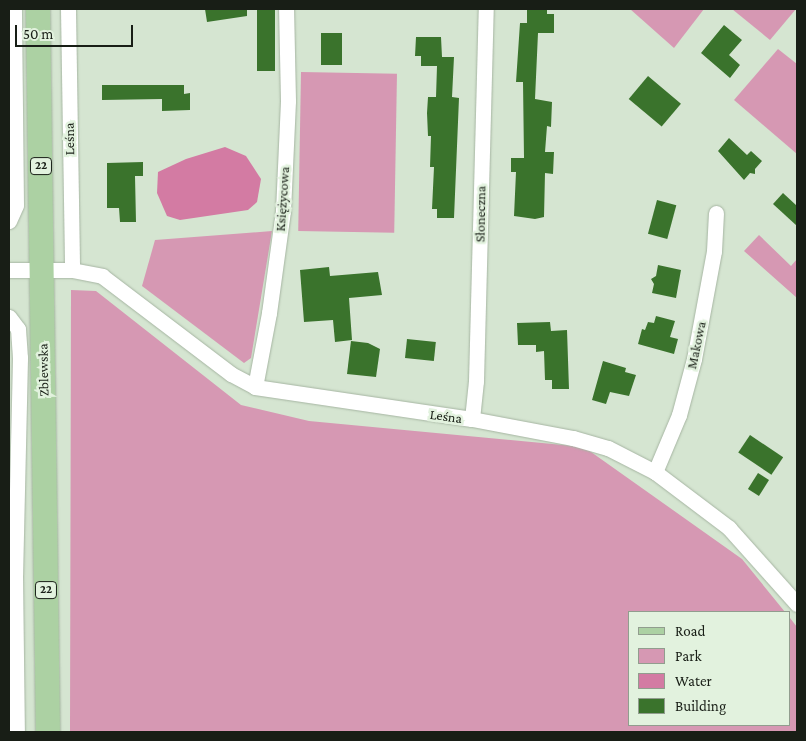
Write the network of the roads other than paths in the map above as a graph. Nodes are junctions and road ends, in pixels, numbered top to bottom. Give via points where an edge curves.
1 (14, 9) edge
2 (38, 9) edge
3 (68, 9) edge
4 (286, 9) edge
5 (486, 9) edge
6 (12, 40) edge
7 (716, 213) dead end
8 (9, 222) edge
9 (9, 270) edge
10 (72, 270) junction
11 (42, 271) junction
12 (9, 317) edge
13 (255, 387) junction
14 (472, 419) junction
15 (655, 472) junction
16 (797, 604) edge
17 (17, 732) edge
18 (48, 732) edge

1 - 6 street
2 - 11 main road, Zblewska / 22
3 - 10 street, Leśna
4 - 13 street, Księżycowa via 288,101 283,211
5 - 14 street, Słoneczna via 476,381
6 - 8 street via 16,205
7 - 15 street, Makowa via 714,252 694,359 679,415
9 - 11 street, Leśna
10 - 11 street, Leśna
10 - 13 street, Leśna via 102,276 231,374
11 - 18 main road, Zblewska / 22
12 - 17 street, Zblewska via 18,329 20,358
13 - 14 street, Leśna
14 - 15 street, Leśna via 582,440 608,448
15 - 16 street, Leśna via 729,528

